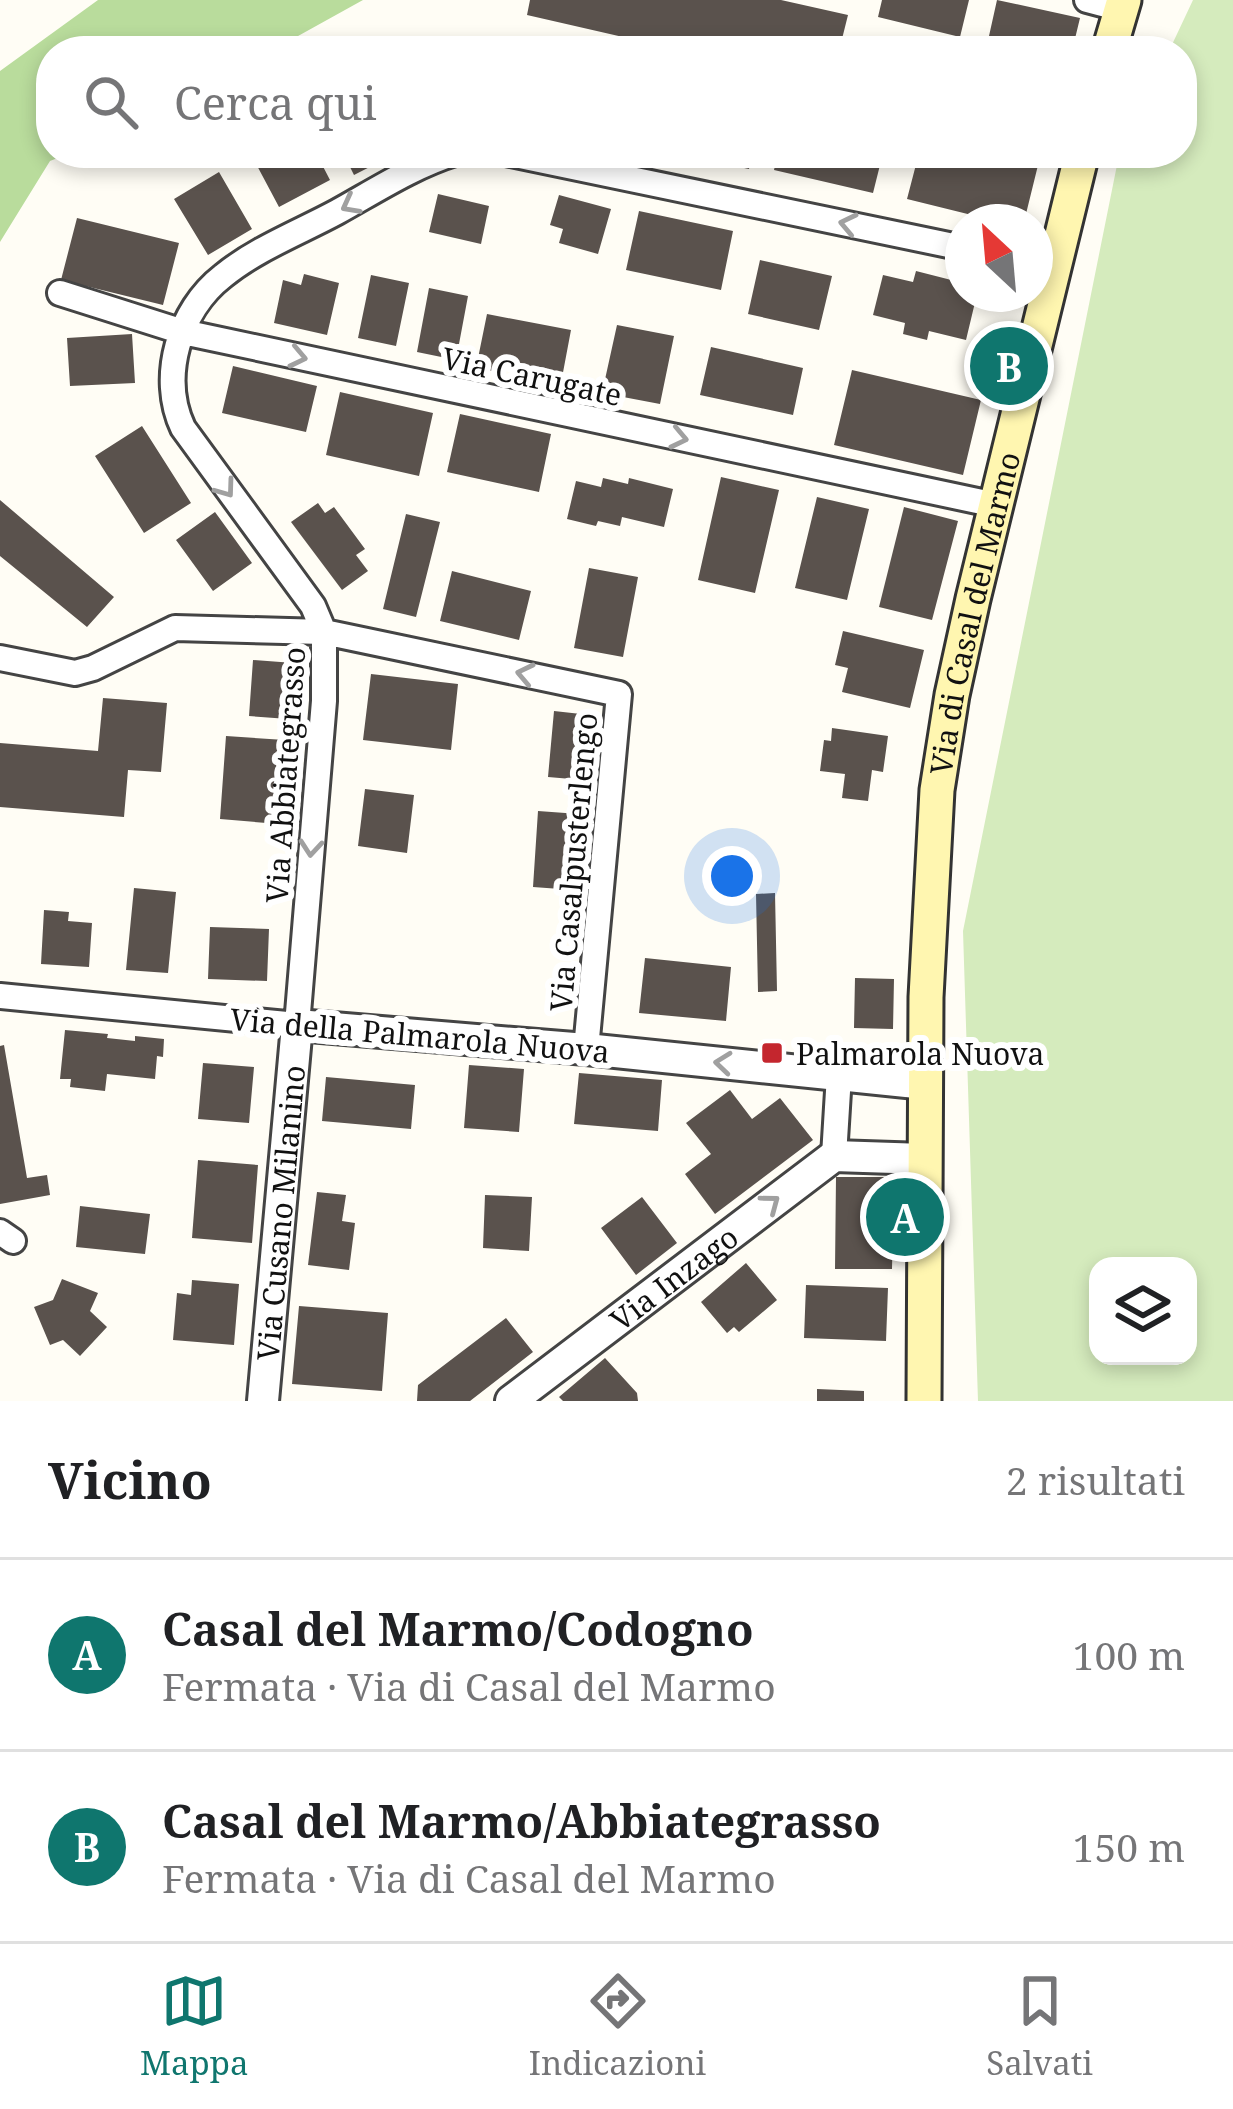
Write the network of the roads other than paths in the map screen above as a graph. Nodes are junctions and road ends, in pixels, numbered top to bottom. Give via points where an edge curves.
1 (1087, 0) edge
2 (1123, 4) edge
3 (1113, 36) edge
4 (417, 168) edge
5 (578, 168) edge
6 (1077, 168) edge
7 (1053, 238) edge
8 (945, 244) edge
9 (60, 293) dead end
10 (1035, 312) edge
11 (183, 332) junction
12 (996, 505) junction
13 (323, 632) junction
14 (0, 658) edge
15 (0, 996) edge
16 (297, 1025) junction
17 (586, 1049) junction
18 (839, 1075) junction
19 (926, 1084) junction
20 (834, 1156) junction
21 (925, 1159) junction
22 (262, 1401) edge
23 (511, 1401) edge
24 (924, 1401) edge

1 - 2 street
2 - 3 main road
4 -> 11 street, Via Abbiategrasso via 223,275
8 -> 5 street
6 - 7 main road, Via di Casal del Marmo
9 - 11 street, Via Carugate
10 - 12 main road, Via di Casal del Marmo
11 -> 12 street, Via Carugate
11 -> 13 street, Via Abbiategrasso via 171,383 183,428 313,606
12 - 19 main road, Via di Casal del Marmo via 937,790
13 - 14 street via 175,628 75,673
13 -> 16 street, Via Abbiategrasso
17 -> 13 street, Via Casalpusterlengo via 619,694
15 - 16 street, Via della Palmarola Nuova
16 - 17 street, Via della Palmarola Nuova
16 - 22 street, Via Cusano Milanino
18 -> 17 street, Via della Palmarola Nuova
18 - 19 street, Via della Palmarola Nuova
18 - 20 street
19 - 21 main road, Via di Casal del Marmo
20 - 21 street
23 -> 20 street, Via Inzago
21 - 24 main road

